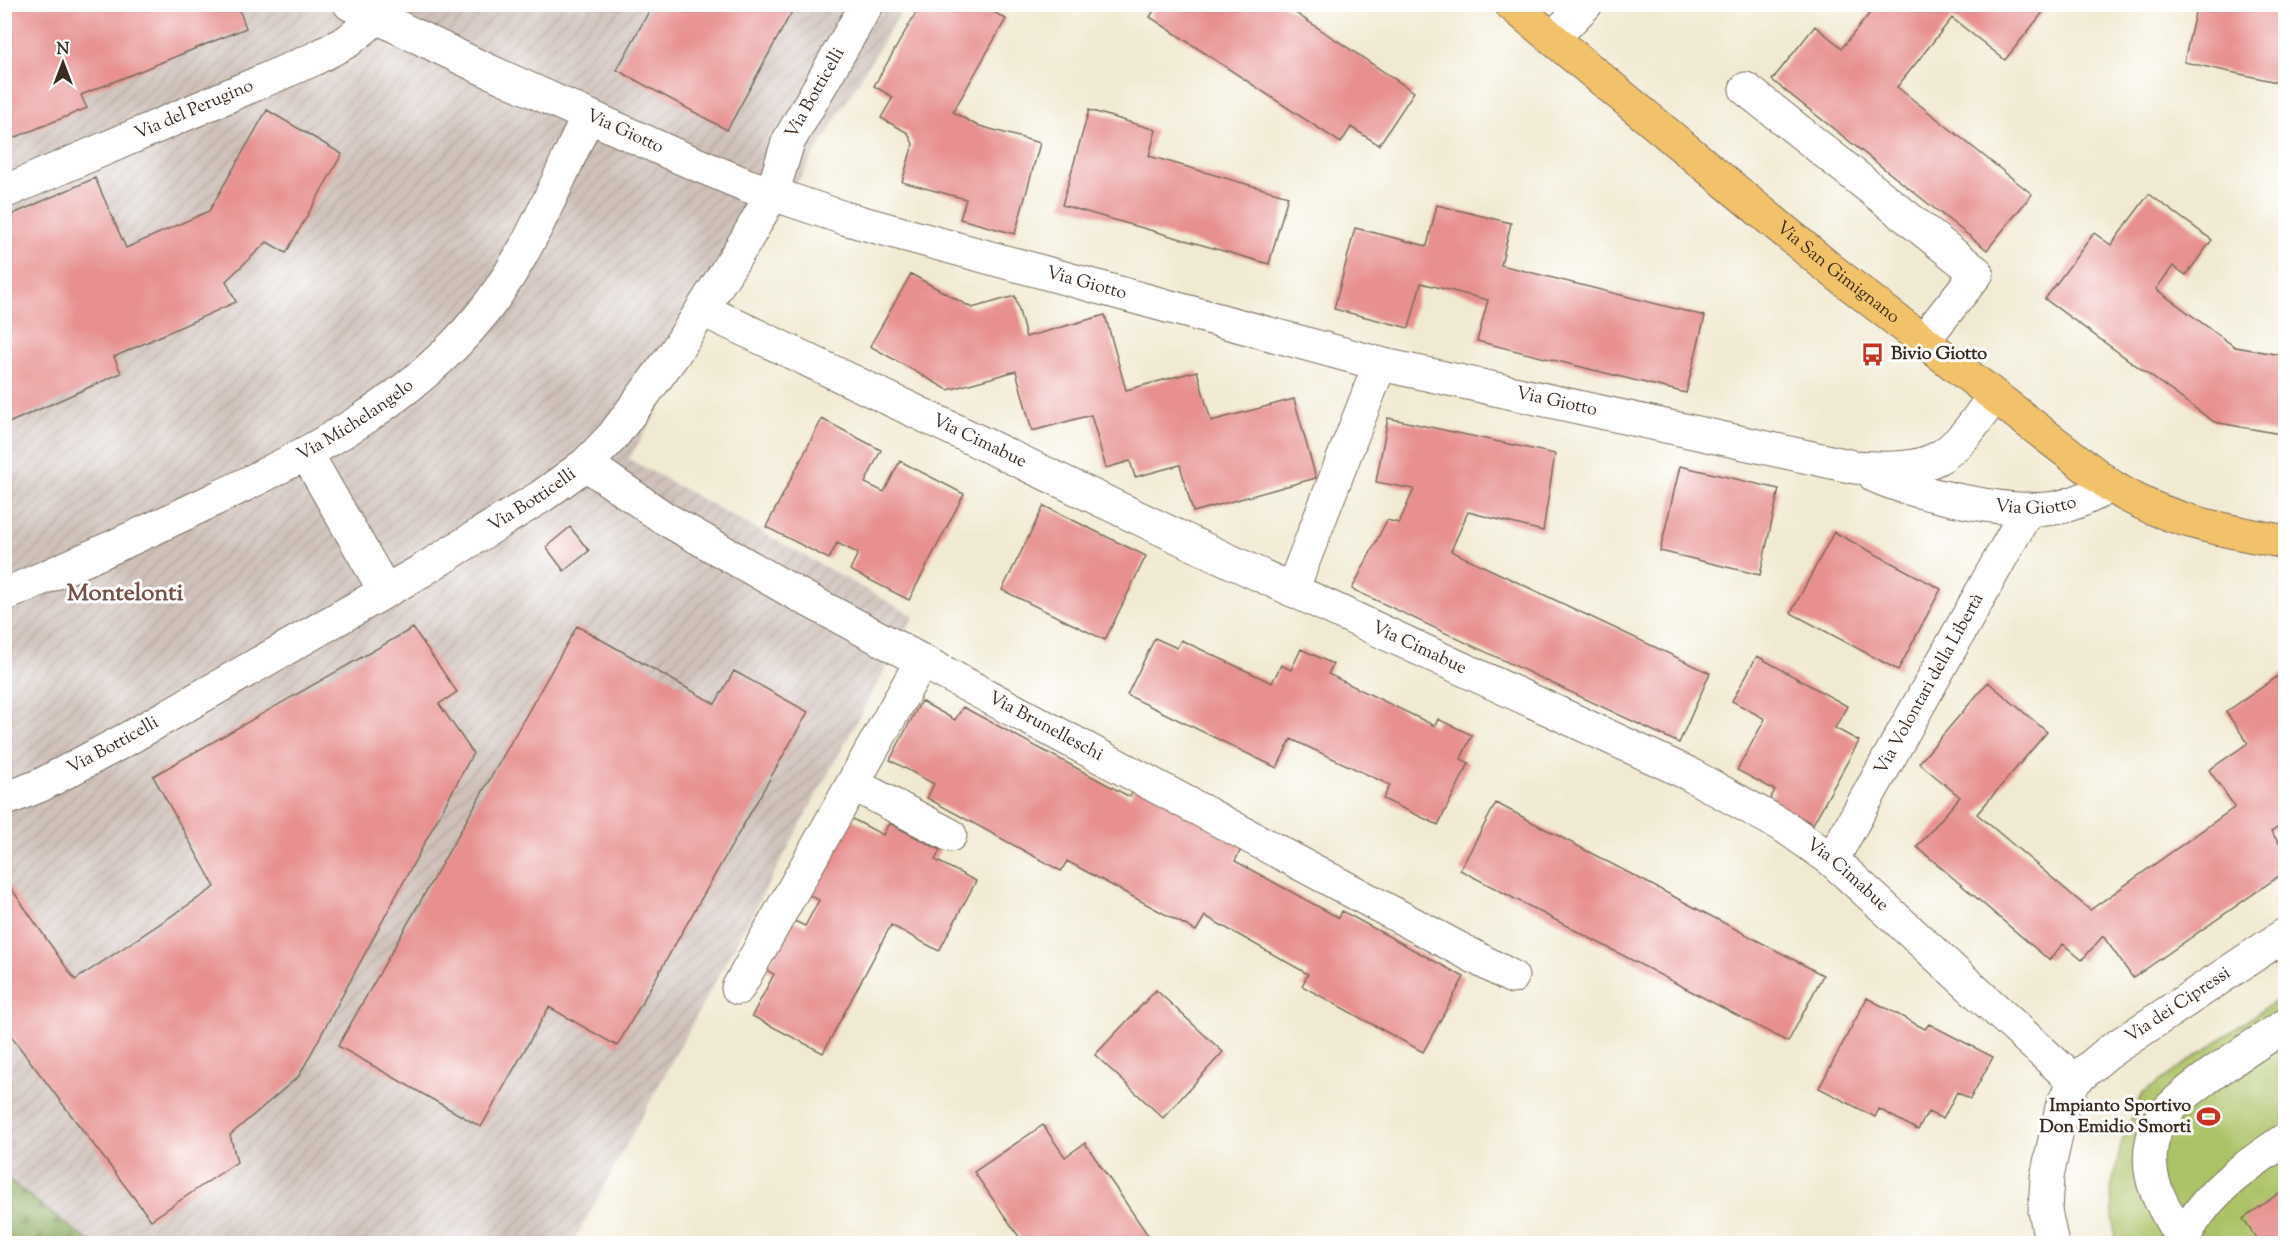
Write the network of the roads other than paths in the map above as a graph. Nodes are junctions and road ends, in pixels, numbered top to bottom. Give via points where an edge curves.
1 (867, 4) edge
2 (1511, 4) edge
3 (1586, 4) edge
4 (363, 11) edge
5 (1553, 38) junction
6 (1746, 89) dead end
7 (588, 116) junction
8 (4, 192) edge
9 (772, 194) junction
10 (703, 310) junction
11 (1922, 342) junction
12 (1380, 364) junction
13 (1993, 397) junction
14 (306, 453) junction
15 (586, 464) junction
16 (1854, 467) junction
17 (2111, 486) junction
18 (2028, 509) junction
19 (2286, 542) edge
20 (1292, 590) junction
21 (385, 591) junction
22 (4, 595) edge
23 (921, 662) junction
24 (853, 784) junction
25 (5, 801) edge
26 (950, 835) dead end
27 (1832, 860) junction
28 (2286, 934) edge
29 (1512, 977) dead end
30 (738, 988) dead end
31 (2286, 1025) edge
32 (2074, 1081) junction
33 (2286, 1138) edge
34 (2182, 1242) edge
35 (2052, 1244) edge

1 - 9 street, Via Botticelli via 788,142
2 - 5 main road, Via San Gimignano
3 - 5 street
4 - 7 street, Via Giotto
4 - 8 street, Via del Perugino via 348,41 314,59
5 - 11 main road, Via San Gimignano
6 - 11 street via 1977,273
7 - 9 street, Via Giotto
7 - 14 street, Via Michelangelo via 533,232 481,315 418,379 365,418
9 - 10 street, Via Botticelli
9 - 12 street, Via Giotto via 843,218
10 - 15 street, Via Botticelli via 626,421
10 - 20 street, Via Cimabue
11 - 13 main road, Via San Gimignano
12 - 16 street, Via Giotto
12 - 20 street
13 - 16 street, Via Giotto via 1956,445 1931,462 1909,468
13 - 17 main road, Via San Gimignano
14 - 21 street
14 - 22 street, Via Michelangelo via 163,525
15 - 21 street, Via Botticelli via 473,540
15 - 23 street, Via Brunelleschi via 664,518
16 - 18 street, Via Giotto via 1931,494
17 - 18 street, Via Giotto via 2056,508
17 - 19 main road, Via San Gimignano via 2133,500 2176,516
18 - 27 street, Via Volontari della Libertà
20 - 27 street, Via Cimabue via 1687,773 1785,827
21 - 25 street, Via Botticelli via 127,739
23 - 24 street
23 - 29 street, Via Brunelleschi
24 - 26 street
24 - 30 street
27 - 32 street, Via Cimabue
28 - 32 street, Via dei Cipressi via 2107,1053
31 - 34 street via 2176,1101 2159,1123 2150,1154 2154,1185
32 - 35 street via 2062,1107 2049,1168 2046,1211
33 - 34 street via 2215,1192

